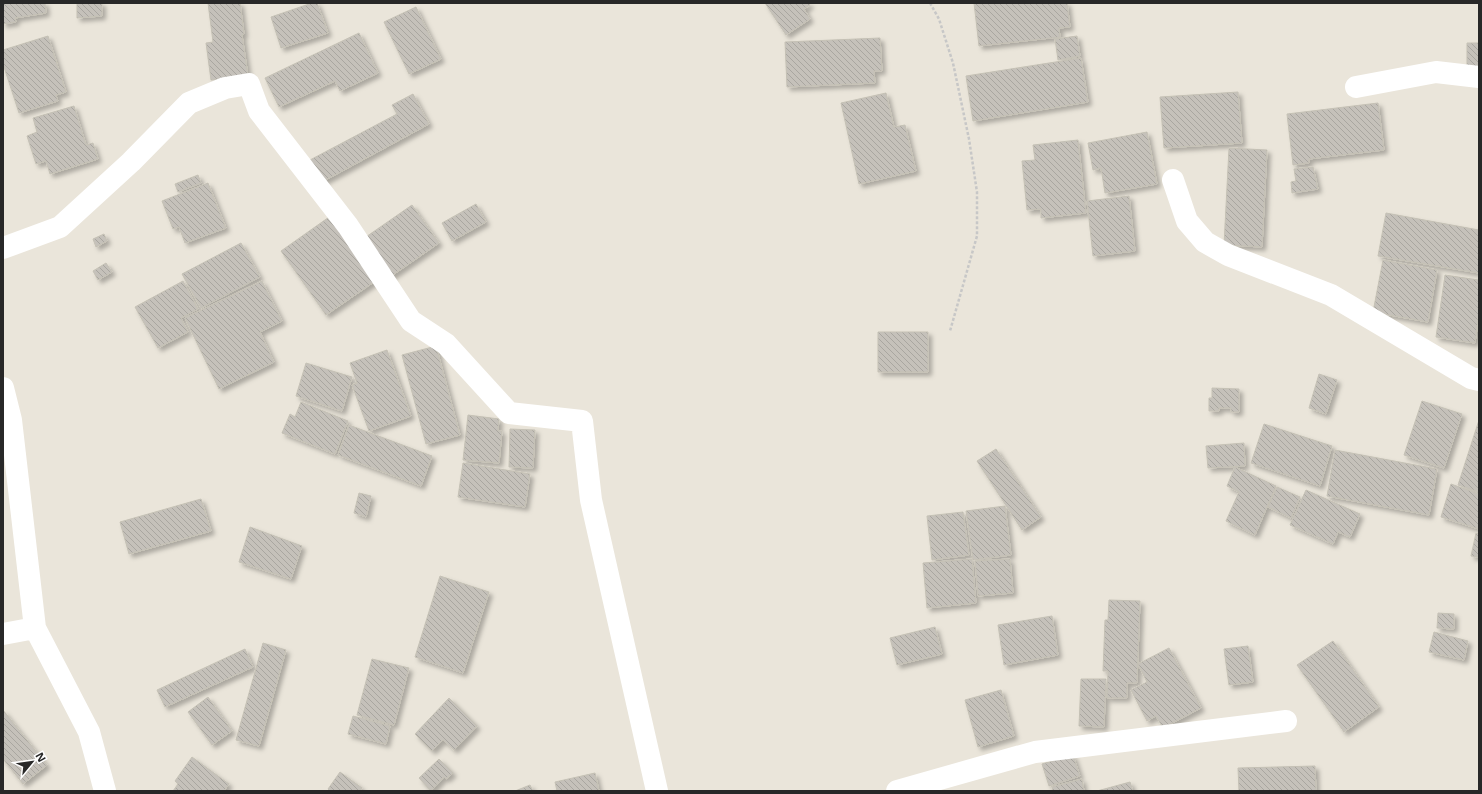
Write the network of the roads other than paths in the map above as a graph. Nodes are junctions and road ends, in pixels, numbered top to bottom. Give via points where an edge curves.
1 (1479, 77) edge
2 (1356, 87) dead end
3 (1173, 180) dead end
4 (3, 248) edge
5 (1479, 380) edge
6 (3, 388) edge
7 (34, 628) junction
8 (3, 634) edge
9 (1286, 722) dead end
10 (106, 791) edge
11 (657, 791) edge
12 (898, 791) edge

1 - 2 street via 1436,72
3 - 5 street via 1187,221 1205,242 1228,255 1331,295 1471,378
4 - 11 street via 60,227 189,103 226,88 249,84 259,111 348,226 411,321 446,344 509,413 582,421 591,500
6 - 7 street via 10,420
7 - 8 street
7 - 10 street via 89,732
9 - 12 street via 1035,752

